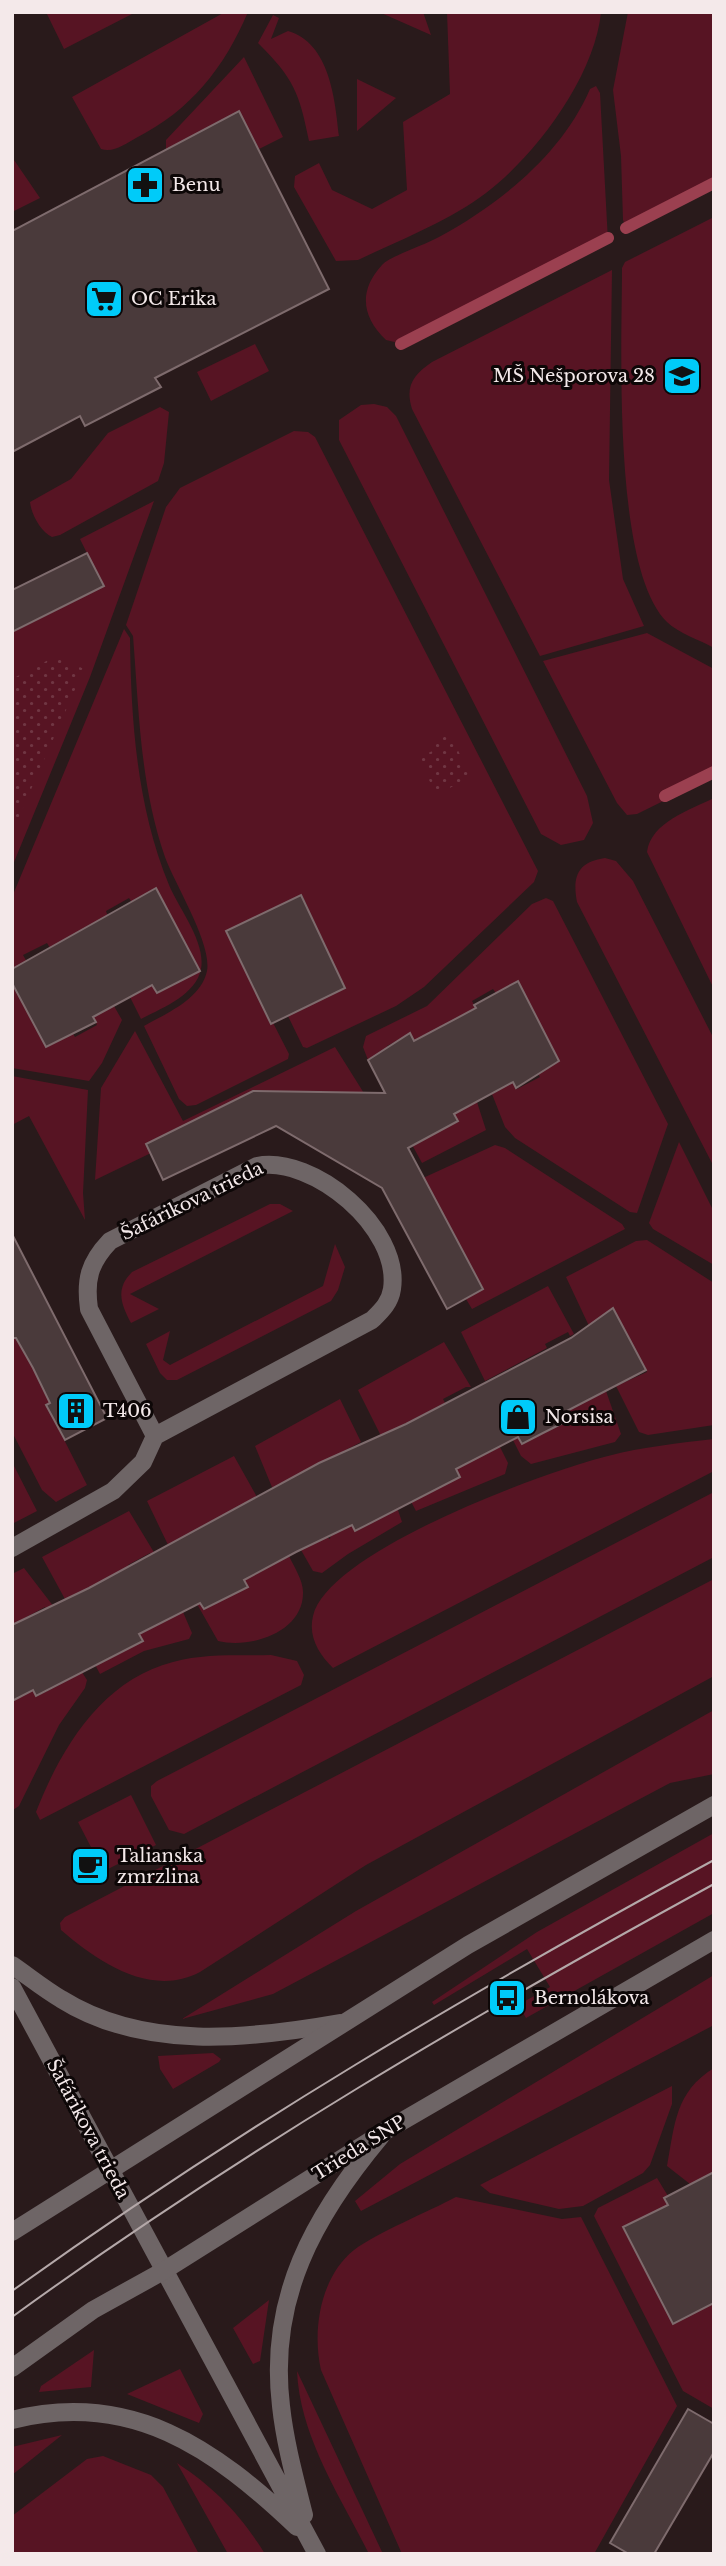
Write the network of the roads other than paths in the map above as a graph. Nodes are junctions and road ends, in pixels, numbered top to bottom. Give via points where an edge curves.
1 (155, 1436) junction
2 (12, 1548) edge
3 (714, 1805) edge
4 (714, 1940) edge
5 (12, 1965) edge
6 (12, 1987) edge
7 (340, 2023) junction
8 (387, 2130) junction
9 (110, 2170) junction
10 (12, 2232) edge
11 (164, 2270) junction
12 (12, 2368) edge
13 (12, 2420) edge
14 (313, 2546) edge

1 - 1 street, Šafárikova trieda via 353,1332 387,1304 392,1289 387,1253 356,1204 304,1172 274,1162 257,1166 110,1241 101,1251 88,1273 89,1309
1 - 2 street via 143,1462 113,1491
3 - 7 street
4 - 8 street, Trieda SNP
5 - 7 street via 88,2013 170,2035 236,2037
6 - 9 street, Šafárikova trieda
7 - 9 street
8 - 11 street, Trieda SNP
8 - 14 street via 322,2218 297,2267 283,2311 280,2404
9 - 10 street
9 - 11 street, Šafárikova trieda
11 - 12 street, Trieda SNP via 93,2310
11 - 14 street
13 - 14 street via 74,2409 120,2417 178,2436 239,2475

